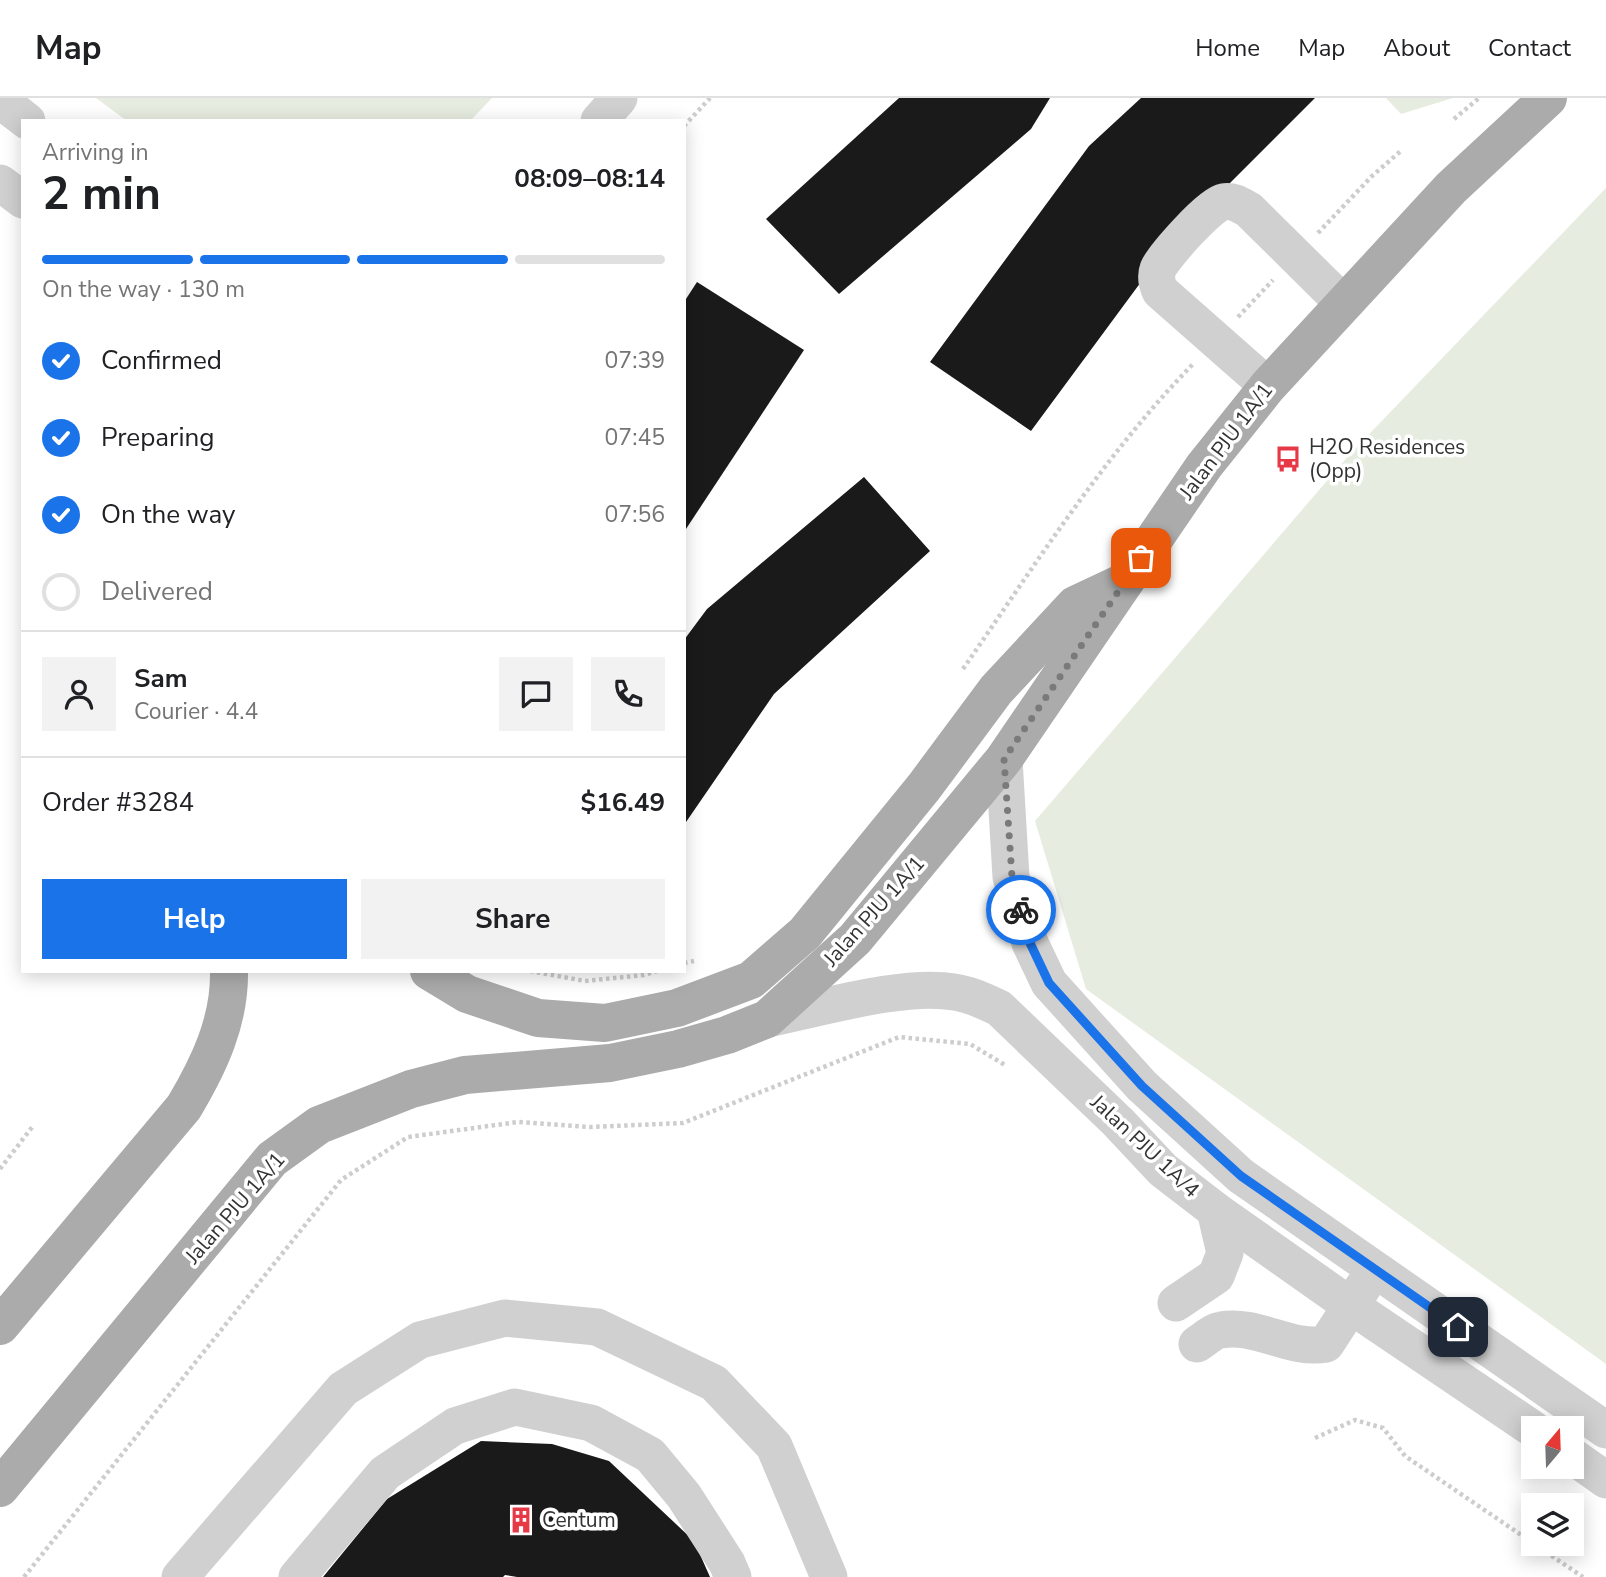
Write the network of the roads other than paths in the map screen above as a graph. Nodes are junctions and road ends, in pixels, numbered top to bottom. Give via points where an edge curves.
1 (619, 98) edge
2 (1548, 98) edge
3 (0, 100) edge
4 (24, 119) edge
5 (601, 119) edge
6 (0, 183) edge
7 (21, 199) edge
8 (1343, 303) junction
9 (1268, 386) junction
10 (1125, 581) junction
11 (1004, 759) junction
12 (229, 973) edge
13 (432, 973) edge
14 (767, 1019) junction
15 (1142, 1086) junction
16 (1118, 1122) junction
17 (1215, 1210) junction
18 (1374, 1268) junction
19 (1176, 1303) dead end
20 (1351, 1306) junction
21 (0, 1326) edge
22 (1197, 1344) dead end
23 (1521, 1421) edge
24 (1606, 1430) edge
25 (1584, 1464) edge
26 (1606, 1480) edge
27 (0, 1488) edge
28 (191, 1573) edge
29 (297, 1577) edge
30 (733, 1577) edge
31 (829, 1577) edge

1 - 5 street
2 - 8 main road, Jalan PJU 1A/1 via 1451,188
3 - 4 street
6 - 7 street
8 - 9 main road, Jalan PJU 1A/1
8 - 9 street via 1249,209 1220,202 1204,214 1158,269 1156,282 1160,291
9 - 10 main road, Jalan PJU 1A/1 via 1204,466
10 - 11 main road, Jalan PJU 1A/1
10 - 13 main road via 1075,605 996,690 872,853 804,933 751,980 677,1008 605,1023 538,1017 467,994
11 - 14 main road, Jalan PJU 1A/1 via 855,939
11 - 15 street, Jalan PJU 1A/4 via 1012,877 1030,943 1049,983
12 - 21 main road via 223,1023 206,1070 184,1107
14 - 16 street, Jalan PJU 1A/4 via 902,991 951,991 976,997 999,1008
14 - 27 main road, Jalan PJU 1A/1 via 678,1049 610,1063 465,1075 411,1089 319,1125 272,1159
15 - 16 street
15 - 18 street, Jalan PJU 1A/4 via 1241,1176
16 - 17 street, Jalan PJU 1A/4 via 1163,1170
17 - 19 street via 1225,1253 1216,1276
17 - 20 street, Jalan PJU 1A/4
18 - 20 street
18 - 24 street, Jalan PJU 1A/4
20 - 22 street via 1326,1344 1313,1346 1219,1329
20 - 23 street, Jalan PJU 1A/4
25 - 26 street
28 - 31 street via 343,1389 420,1340 505,1318 597,1327 714,1382 774,1446
29 - 30 street via 385,1473 455,1426 515,1407 591,1423 650,1455 684,1496

